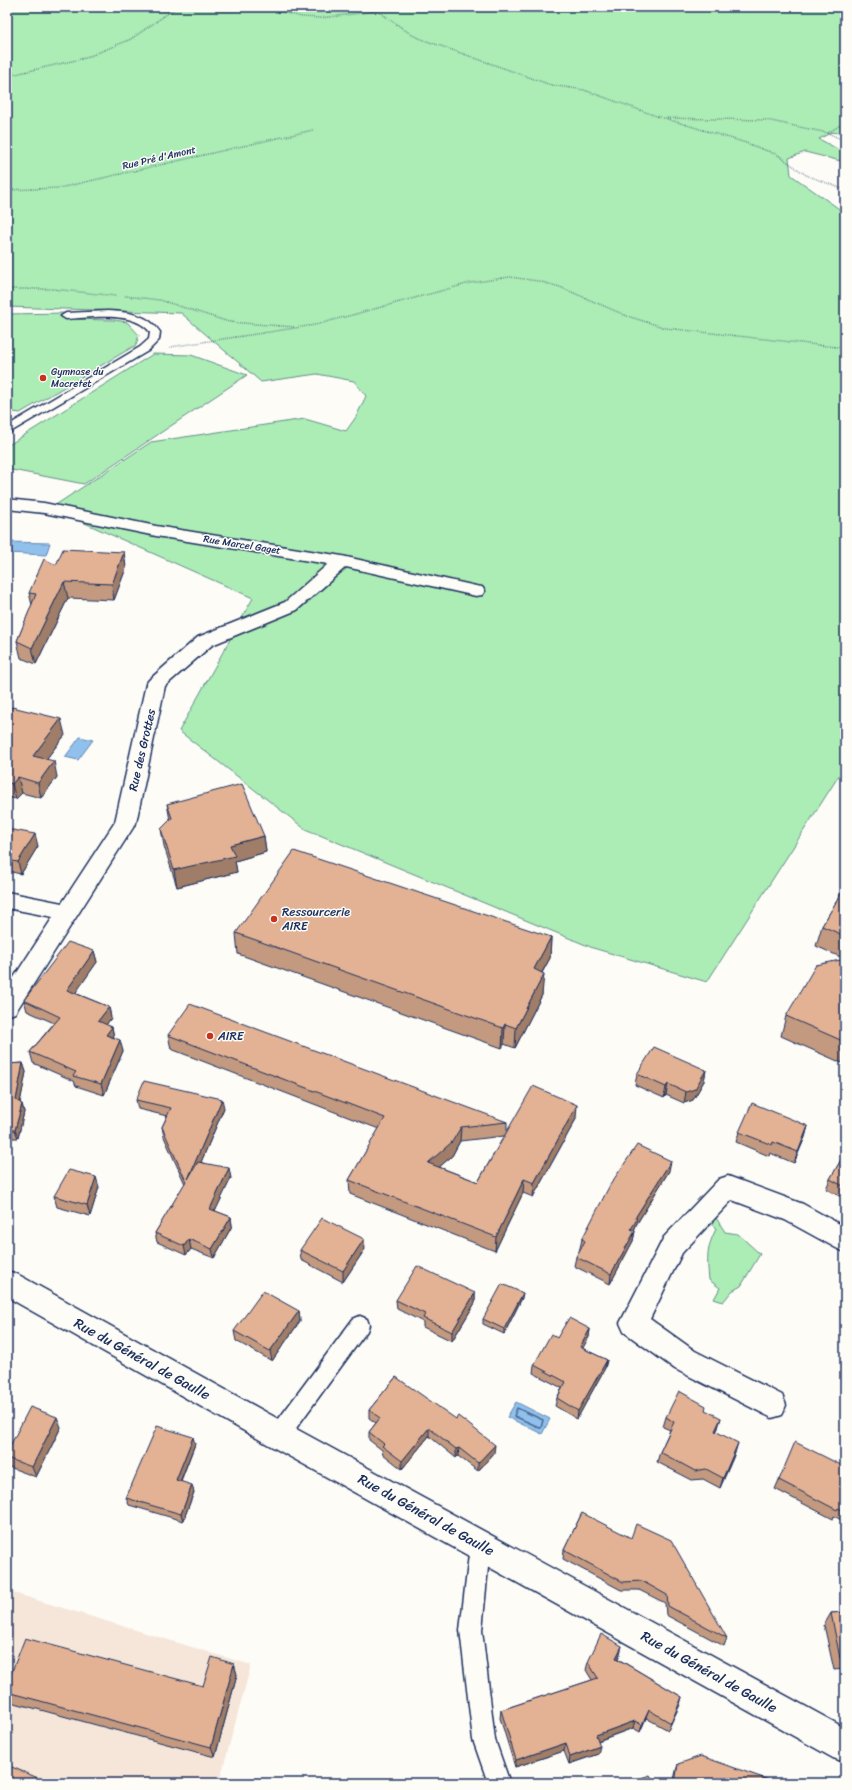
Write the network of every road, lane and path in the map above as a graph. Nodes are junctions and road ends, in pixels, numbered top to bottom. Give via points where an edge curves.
1 (178, 7) edge
2 (244, 7) edge
3 (7, 76) edge
4 (662, 118) junction
5 (845, 122) edge
6 (313, 130) dead end
7 (828, 133) junction
8 (845, 141) edge
9 (7, 190) edge
10 (845, 190) edge
11 (7, 289) edge
12 (66, 316) dead end
13 (299, 328) junction
14 (845, 348) edge
15 (144, 349) junction
16 (7, 431) edge
17 (7, 504) edge
18 (342, 561) junction
19 (476, 591) dead end
20 (7, 900) edge
21 (68, 912) junction
22 (7, 1007) edge
23 (845, 1240) edge
24 (7, 1283) edge
25 (360, 1325) dead end
26 (772, 1405) dead end
27 (279, 1435) junction
28 (480, 1546) junction
29 (845, 1746) edge
30 (499, 1783) edge

1 - 3 path via 131,40 85,58
2 - 4 path via 320,18 378,11 412,35 424,40 552,85 584,90
4 - 7 path via 766,120
4 - 10 path via 778,155 806,175
5 - 7 path
6 - 9 path, Rue Pré d'Amont via 59,188
7 - 8 path
11 - 13 path via 53,290 160,300 229,322
12 - 15 lane via 120,315 147,323 155,332 154,340
13 - 14 path via 470,283 510,277 560,287 627,316 666,328
13 - 15 path
15 - 16 lane
17 - 18 street, Rue Marcel Gaget via 44,508 156,531
18 - 19 street, Rue Marcel Gaget
18 - 21 street, Rue des Grottes via 291,606 206,641 156,684 125,823
20 - 21 street
21 - 22 street, Rue des Grottes
23 - 26 street via 794,1212 728,1187 673,1245 634,1323 685,1360
24 - 27 street, Rue du Général de Gaulle
25 - 27 lane
27 - 28 street, Rue du Général de Gaulle
28 - 29 street, Rue du Général de Gaulle
28 - 30 lane via 471,1630 484,1740

